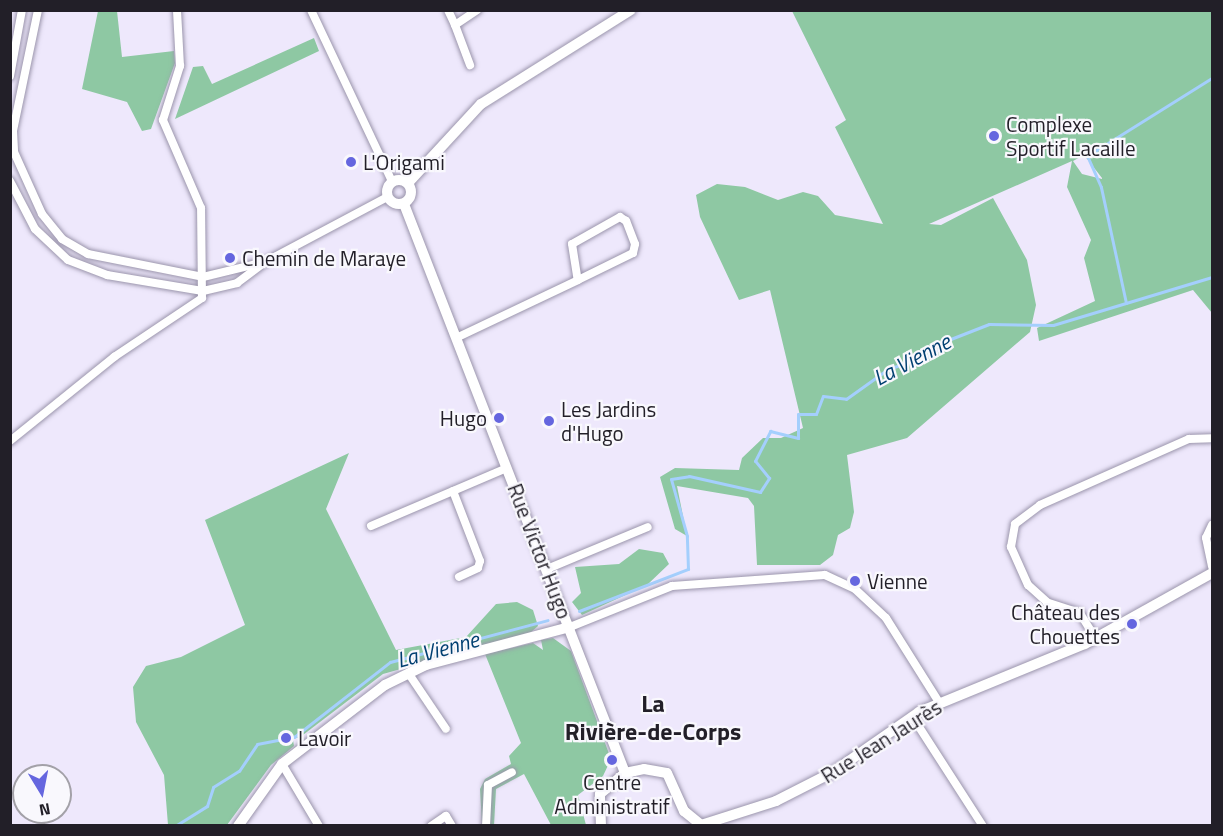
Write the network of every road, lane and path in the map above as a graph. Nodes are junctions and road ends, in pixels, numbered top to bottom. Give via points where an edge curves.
1 (22, 10) edge
2 (38, 10) edge
3 (177, 10) edge
4 (311, 10) edge
5 (448, 10) edge
6 (477, 10) edge
7 (632, 10) edge
8 (455, 25) junction
9 (470, 65) dead end
10 (10, 76) edge
11 (10, 181) edge
12 (392, 181) junction
13 (408, 183) junction
14 (387, 197) junction
15 (404, 204) junction
16 (265, 262) junction
17 (203, 277) junction
18 (578, 280) junction
19 (203, 291) junction
20 (456, 338) junction
21 (1212, 438) edge
22 (10, 441) edge
23 (507, 468) junction
24 (453, 490) junction
25 (1212, 525) edge
26 (370, 526) dead end
27 (648, 527) dead end
28 (1212, 566) edge
29 (547, 569) junction
30 (1212, 573) edge
31 (459, 577) dead end
32 (570, 627) junction
33 (1096, 639) junction
34 (409, 674) junction
35 (939, 702) junction
36 (912, 716) junction
37 (446, 729) dead end
38 (282, 765) junction
39 (512, 772) dead end
40 (625, 773) junction
41 (238, 825) edge
42 (319, 825) edge
43 (431, 825) edge
44 (452, 825) edge
45 (486, 825) edge
46 (601, 825) edge
47 (983, 825) edge

1 - 10 street
2 - 17 street via 13,130 14,152 42,214 62,238 88,254
3 - 17 street via 180,66 163,120 201,208
4 - 12 street
5 - 8 street
6 - 8 street
7 - 13 street via 481,104
8 - 9 street
11 - 19 street via 35,229 68,260 107,275
12 - 13 street
12 - 14 street
13 - 15 street via 411,196
14 - 15 street
14 - 16 street
15 - 20 street, Rue Victor Hugo
16 - 17 street
16 - 19 street via 237,283
17 - 19 street
18 - 18 street via 636,249 626,221 620,217 572,244
18 - 20 street
19 - 22 street via 196,305 114,357
20 - 23 street, Rue Victor Hugo
21 - 33 street via 1189,439 1040,505 1015,524 1011,548 1028,585 1047,602 1080,613
23 - 24 street
23 - 29 street, Rue Victor Hugo
24 - 26 street
24 - 31 street via 480,561 478,568
25 - 28 street via 1206,538
27 - 29 street
29 - 32 street, Rue Victor Hugo
30 - 33 street, Rue Jean Jaurès
32 - 34 street, Rue Victor Hugo
32 - 35 street via 672,586 825,576 855,590 886,618
32 - 40 street
33 - 35 street, Rue Jean Jaurès
34 - 37 street
34 - 38 street, Rue Victor Hugo via 355,705
35 - 36 street, Rue Jean Jaurès
36 - 40 street, Rue Jean Jaurès via 806,788 711,824 701,825 684,811 662,770
36 - 47 street
38 - 41 street, Rue Victor Hugo
38 - 42 street
39 - 45 street via 488,785
40 - 46 street via 600,794
43 - 44 street via 446,816

